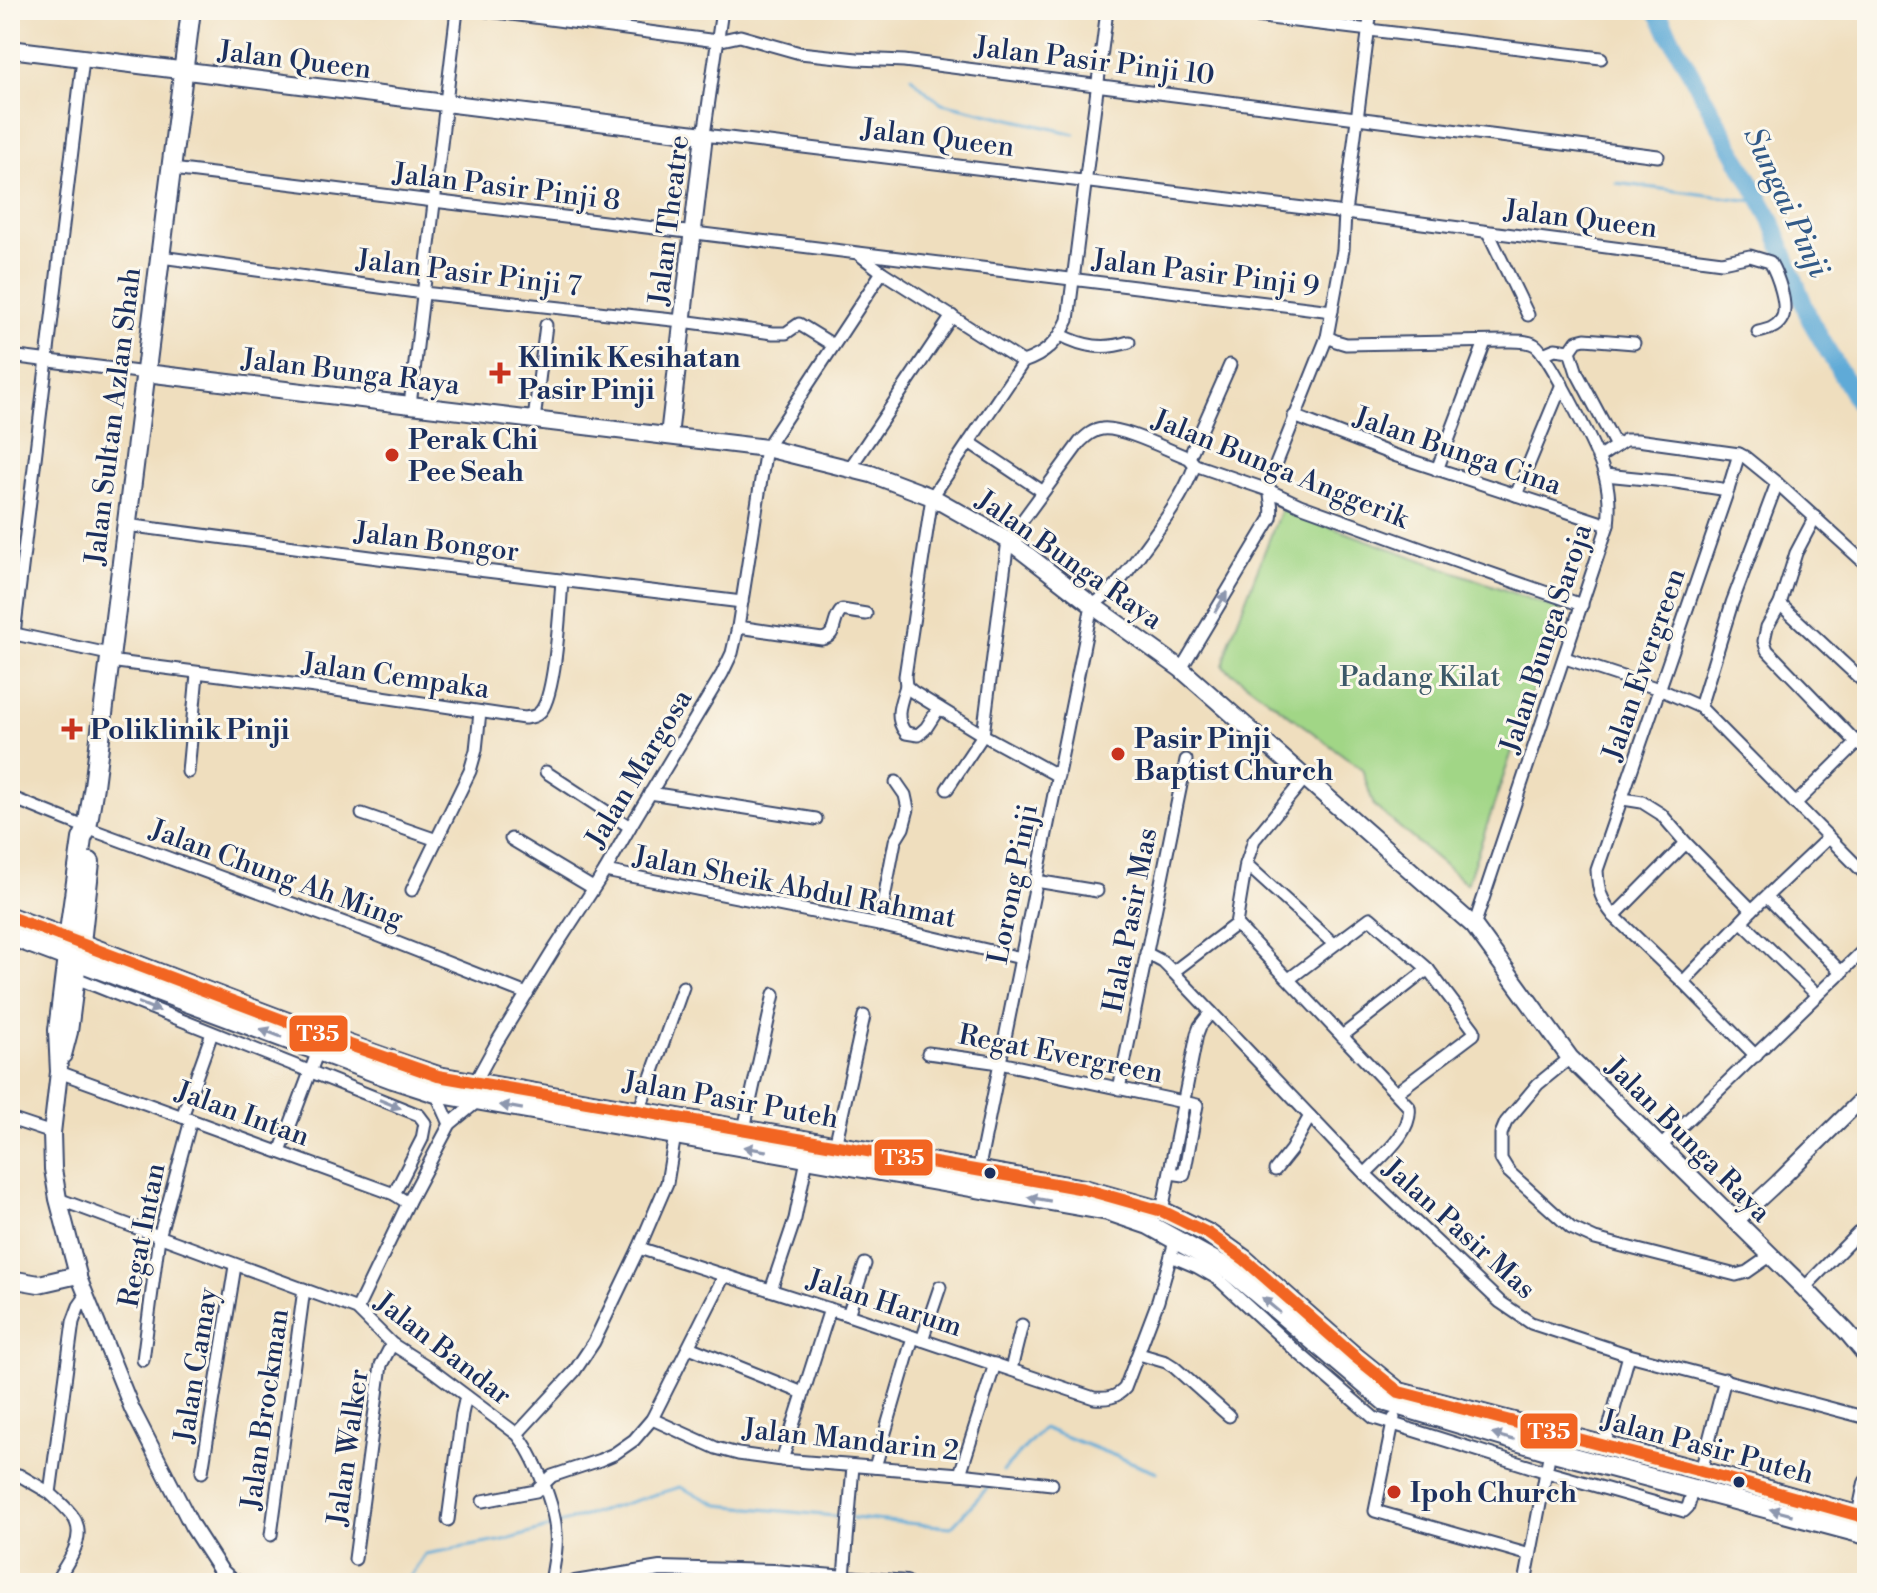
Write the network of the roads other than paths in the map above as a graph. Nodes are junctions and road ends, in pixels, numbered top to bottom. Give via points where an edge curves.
1 (191, 10) edge
2 (457, 10) edge
3 (481, 10) edge
4 (722, 10) edge
5 (1107, 10) edge
6 (1204, 10) edge
7 (1371, 10) edge
8 (1369, 29) junction
9 (717, 41) junction
10 (10, 49) edge
11 (1601, 58) dead end
12 (83, 59) junction
13 (184, 71) junction
14 (1098, 84) junction
15 (446, 103) junction
16 (1357, 117) junction
17 (704, 135) junction
18 (1658, 156) dead end
19 (172, 169) junction
20 (1086, 181) junction
21 (434, 201) junction
22 (1345, 213) junction
23 (693, 232) junction
24 (1488, 232) junction
25 (858, 253) junction
26 (161, 257) junction
27 (882, 272) junction
28 (1074, 280) junction
29 (423, 293) junction
30 (1332, 311) junction
31 (1528, 315) dead end
32 (952, 316) junction
33 (682, 321) junction
34 (546, 325) dead end
35 (1758, 332) dead end
36 (1061, 335) junction
37 (1327, 337) junction
38 (1129, 342) dead end
39 (1485, 342) junction
40 (1634, 343) dead end
41 (833, 345) junction
42 (1570, 351) junction
43 (1543, 354) junction
44 (10, 356) edge
45 (46, 360) junction
46 (1023, 362) junction
47 (1230, 365) dead end
48 (146, 373) junction
49 (1562, 384) junction
50 (410, 405) junction
51 (1294, 416) junction
52 (534, 420) junction
53 (669, 436) junction
54 (969, 442) junction
55 (1616, 446) junction
56 (766, 448) junction
57 (1739, 454) junction
58 (1598, 458) junction
59 (1192, 462) junction
60 (850, 468) junction
61 (1437, 470) junction
62 (1605, 475) junction
63 (1777, 483) junction
64 (1268, 490) junction
65 (1728, 490) junction
66 (1042, 491) junction
67 (1516, 495) junction
68 (932, 497) junction
69 (1815, 517) junction
70 (126, 525) junction
71 (1608, 525) junction
72 (1008, 540) junction
73 (1867, 565) edge
74 (562, 580) junction
75 (742, 602) junction
76 (1780, 604) junction
77 (1092, 605) junction
78 (1582, 605) junction
79 (866, 614) dead end
80 (738, 627) junction
81 (12, 633) edge
82 (109, 658) junction
83 (1565, 658) junction
84 (1181, 669) junction
85 (197, 674) junction
86 (1867, 685) edge
87 (906, 686) junction
88 (1659, 689) junction
89 (1700, 707) junction
90 (939, 708) junction
91 (480, 712) junction
92 (1867, 733) edge
93 (983, 735) junction
94 (1856, 742) junction
95 (1186, 760) dead end
96 (188, 772) dead end
97 (546, 772) dead end
98 (1058, 776) junction
99 (1305, 778) junction
100 (896, 782) dead end
101 (947, 789) dead end
102 (650, 793) junction
103 (10, 797) edge
104 (1623, 799) junction
105 (1795, 804) junction
106 (362, 814) dead end
107 (816, 819) dead end
108 (630, 827) junction
109 (87, 828) junction
110 (1828, 838) junction
111 (511, 839) dead end
112 (437, 840) junction
113 (1686, 843) junction
114 (1246, 864) junction
115 (1864, 867) edge
116 (605, 871) junction
117 (1036, 881) junction
118 (593, 888) junction
119 (412, 890) dead end
120 (1097, 891) dead end
121 (1767, 897) junction
122 (1752, 910) junction
123 (1614, 916) junction
124 (10, 917) edge
125 (1742, 922) junction
126 (1236, 924) junction
127 (879, 925) junction
128 (1474, 926) junction
129 (10, 936) edge
130 (1334, 944) junction
131 (1867, 947) edge
132 (1146, 953) junction
133 (72, 958) junction
134 (1021, 958) junction
135 (1428, 969) junction
136 (1173, 972) junction
137 (1842, 973) junction
138 (1289, 979) junction
139 (1683, 982) junction
140 (683, 987) dead end
141 (527, 994) junction
142 (774, 994) dead end
143 (1817, 995) junction
144 (1211, 1012) junction
145 (864, 1016) dead end
146 (212, 1033) junction
147 (1342, 1036) junction
148 (318, 1051) junction
149 (928, 1053) dead end
150 (1756, 1056) junction
151 (1570, 1058) junction
152 (1000, 1063) junction
153 (311, 1071) junction
154 (59, 1072) junction
155 (1119, 1089) junction
156 (476, 1092) junction
157 (1397, 1092) junction
158 (436, 1093) junction
159 (1867, 1094) edge
160 (1183, 1102) junction
161 (639, 1111) junction
162 (1310, 1116) junction
163 (10, 1119) edge
164 (186, 1119) junction
165 (450, 1124) junction
166 (744, 1129) junction
167 (52, 1133) junction
168 (675, 1135) junction
169 (835, 1146) junction
170 (1660, 1147) junction
171 (280, 1152) junction
172 (807, 1159) junction
173 (1275, 1170) dead end
174 (978, 1172) junction
175 (1365, 1174) junction
176 (394, 1194) junction
177 (58, 1199) junction
178 (408, 1203) junction
179 (1162, 1211) junction
180 (1736, 1221) junction
181 (1858, 1233) dead end
182 (159, 1237) junction
183 (1173, 1247) junction
184 (639, 1248) junction
185 (1770, 1256) junction
186 (865, 1264) dead end
187 (235, 1266) junction
188 (78, 1275) junction
189 (724, 1276) junction
190 (10, 1279) edge
191 (940, 1287) dead end
192 (1804, 1288) junction
193 (304, 1289) junction
194 (771, 1290) junction
195 (86, 1296) junction
196 (357, 1309) junction
197 (830, 1309) junction
198 (848, 1315) junction
199 (1022, 1325) dead end
200 (917, 1339) junction
201 (392, 1344) junction
202 (689, 1347) junction
203 (1139, 1354) junction
204 (1353, 1355) junction
205 (1629, 1355) junction
206 (1867, 1356) edge
207 (143, 1360) dead end
208 (995, 1364) junction
209 (1011, 1369) junction
210 (1725, 1379) junction
211 (803, 1393) junction
212 (466, 1396) junction
213 (1229, 1416) dead end
214 (1394, 1416) junction
215 (1867, 1418) edge
216 (652, 1419) junction
217 (517, 1434) junction
218 (1604, 1446) junction
219 (1550, 1451) junction
220 (782, 1460) junction
221 (853, 1466) junction
222 (875, 1467) junction
223 (202, 1472) dead end
224 (1547, 1472) junction
225 (14, 1474) edge
226 (960, 1474) junction
227 (1698, 1480) junction
228 (544, 1483) junction
229 (1867, 1483) edge
230 (1052, 1484) dead end
231 (50, 1493) junction
232 (483, 1501) dead end
233 (448, 1520) dead end
234 (1864, 1525) edge
235 (271, 1535) dead end
236 (1530, 1555) junction
237 (355, 1559) dead end
238 (844, 1577) junction
239 (774, 1578) edge
240 (233, 1582) edge
241 (55, 1583) edge
242 (240, 1583) edge
243 (551, 1583) edge
244 (575, 1583) edge
245 (906, 1583) edge
246 (1525, 1583) edge

1 - 13 main road, Jalan Sultan Azlan Shah
2 - 15 street
3 - 9 street, Jalan Pasir Pinji 10
4 - 9 street, Jalan Theatre
5 - 14 street
6 - 8 street
7 - 8 street
8 - 11 street
8 - 16 street
9 - 14 street, Jalan Pasir Pinji 10 via 740,36 800,53
9 - 17 street, Jalan Theatre
10 - 12 main road, Jalan Queen
12 - 13 main road, Jalan Queen
12 - 45 street
13 - 15 main road, Jalan Queen
13 - 19 main road, Jalan Sultan Azlan Shah
14 - 16 street, Jalan Pasir Pinji 10
14 - 20 street
15 - 17 main road, Jalan Queen
15 - 21 street
16 - 18 street, Jalan Pasir Pinji 10
16 - 22 street
17 - 20 street, Jalan Queen
17 - 23 main road, Jalan Theatre
19 - 21 street, Jalan Pasir Pinji 8
19 - 26 main road, Jalan Sultan Azlan Shah
20 - 22 street, Jalan Queen
20 - 28 street
21 - 23 street, Jalan Pasir Pinji 8
21 - 29 street
22 - 24 street, Jalan Queen
22 - 30 street
23 - 25 street, Jalan Pasir Pinji 8
23 - 33 main road, Jalan Theatre
24 - 31 street
24 - 35 street, Jalan Queen via 1722,262 1750,256 1770,262 1784,314 1773,328
25 - 27 street
25 - 28 street, Jalan Pasir Pinji 8
26 - 29 street, Jalan Pasir Pinji 7
26 - 48 main road, Jalan Sultan Azlan Shah
27 - 32 street
27 - 41 street
28 - 30 street, Jalan Pasir Pinji 9
28 - 36 street
29 - 33 street, Jalan Pasir Pinji 7
29 - 50 street
30 - 37 street
32 - 46 street
32 - 60 street
33 - 41 street, Jalan Pasir Pinji 7 via 773,333 786,333 799,324
33 - 53 main road, Jalan Theatre
34 - 52 street
36 - 38 street via 1087,346
36 - 46 street
37 - 39 street via 1346,344
37 - 51 street
39 - 43 street via 1521,342
39 - 61 street
40 - 42 street via 1585,339
41 - 56 street
42 - 43 street
42 - 55 street
43 - 49 street, Jalan Bunga Saroja
44 - 45 street
45 - 48 street
45 - 81 street
46 - 54 street
47 - 59 street
48 - 50 main road, Jalan Bunga Raya
48 - 70 main road, Jalan Sultan Azlan Shah
49 - 58 street, Jalan Bunga Saroja
49 - 67 street
50 - 52 main road, Jalan Bunga Raya
51 - 61 street, Jalan Bunga Cina
51 - 64 street
52 - 53 main road, Jalan Bunga Raya
53 - 56 main road, Jalan Bunga Raya
54 - 66 street
54 - 68 street
55 - 57 street via 1637,440
55 - 58 street
56 - 60 main road, Jalan Bunga Raya
56 - 75 street, Jalan Margosa
57 - 63 street
57 - 65 street, Jalan Evergreen
58 - 62 street, Jalan Bunga Saroja
59 - 64 street, Jalan Bunga Anggerik
59 - 66 street, Jalan Bunga Anggerik via 1107,428 1080,442
59 - 77 street via 1178,502 1123,577
60 - 68 main road, Jalan Bunga Raya
61 - 67 street, Jalan Bunga Cina
62 - 65 street
62 - 71 street, Jalan Bunga Saroja
63 - 69 street
63 - 89 street
64 - 78 street, Jalan Bunga Anggerik
84 -> 64 street via 1271,518
65 - 88 street, Jalan Evergreen
66 - 72 street, Jalan Bunga Anggerik
67 - 71 street, Jalan Bunga Cina
68 - 72 main road, Jalan Bunga Raya
68 - 87 street
69 - 73 street
69 - 76 street via 1796,553
70 - 74 street, Jalan Bongor
70 - 82 main road, Jalan Sultan Azlan Shah
71 - 78 street, Jalan Bunga Saroja
72 - 77 main road, Jalan Bunga Raya
72 - 93 street
74 - 75 street, Jalan Bongor
74 - 91 street, Jalan Cempaka via 552,684 544,708 524,718
75 - 80 street, Jalan Margosa
76 - 86 street
76 - 94 street via 1767,627 1767,650
77 - 84 main road, Jalan Bunga Raya
77 - 98 street, Lorong Pinji
78 - 83 street, Jalan Bunga Saroja
79 - 80 street via 842,610 833,633 822,639
80 - 102 street, Jalan Margosa via 722,674
81 - 82 street, Jalan Cempaka
82 - 85 street, Jalan Cempaka
82 - 109 main road, Jalan Sultan Azlan Shah
83 - 88 street
83 - 128 street, Jalan Bunga Saroja
84 - 99 main road, Jalan Bunga Raya
85 - 91 street, Jalan Cempaka
85 - 96 street
87 - 90 street
87 - 90 street via 898,716 906,733 918,735
88 - 89 street
88 - 104 street, Jalan Evergreen
89 - 105 street
90 - 93 street
91 - 112 street via 474,760
92 - 94 street
93 - 98 street
93 - 101 street
94 - 105 street
95 - 132 street, Hala Pasir Mas
97 - 108 street
98 - 117 street, Lorong Pinji
99 - 114 street via 1254,840
99 - 128 main road, Jalan Bunga Raya
100 - 127 street via 908,809 895,841
102 - 107 street
102 - 108 street, Jalan Margosa
103 - 109 street, Jalan Chung Ah Ming
104 - 113 street via 1642,802 1661,814
104 - 123 street, Jalan Evergreen via 1597,870 1598,890
105 - 110 street
106 - 112 street
108 - 116 street, Jalan Margosa
109 - 133 main road, Jalan Sultan Azlan Shah
109 - 141 street, Jalan Chung Ah Ming
110 - 115 street
110 - 121 street
111 - 118 street
112 - 119 street
113 - 122 street
113 - 123 street
114 - 126 street
114 - 130 street
116 - 118 street, Jalan Margosa
116 - 127 street, Jalan Sheik Abdul Rahmat
117 - 120 street
117 - 134 street, Lorong Pinji
118 - 141 street, Jalan Margosa
121 - 122 street
121 - 137 street
122 - 125 street
123 - 139 street
124 - 133 main road, Jalan Pasir Puteh
125 - 139 street
125 - 143 street
126 - 136 street
126 - 138 street
127 - 134 street, Jalan Sheik Abdul Rahmat
128 - 151 main road, Jalan Bunga Raya
129 - 133 main road, Jalan Pasir Puteh
130 - 135 street via 1370,918
130 - 138 street
131 - 137 street
132 - 136 street, Jalan Pasir Mas
132 - 155 street, Hala Pasir Mas
133 -> 146 street
148 -> 133 main road, Jalan Pasir Puteh
133 - 154 main road via 57,1030
133 - 156 main road, Jalan Pasir Puteh
134 - 152 street, Lorong Pinji
135 - 147 street
135 - 157 street via 1474,1034
136 - 144 street, Jalan Pasir Mas
137 - 143 street
138 - 147 street
139 - 150 street
140 - 161 street
141 - 156 street, Jalan Margosa via 497,1042
142 - 166 street
143 - 150 street
144 - 160 street via 1197,1034
144 - 162 street, Jalan Pasir Mas
145 - 169 street
146 - 153 street
146 - 164 street, Regat Intan
147 - 157 street
148 - 153 street
148 - 158 main road, Jalan Pasir Puteh
149 - 152 street, Regat Evergreen
150 - 170 street
151 - 170 main road, Jalan Bunga Raya
151 - 185 street, Jalan Bunga Raya via 1538,1084 1506,1122 1501,1159 1509,1172 1571,1228 1595,1239 1736,1275
152 - 155 street, Regat Evergreen
152 - 174 street, Lorong Pinji
153 - 171 street
153 -> 176 street via 419,1115 425,1123
154 - 164 street, Jalan Intan
154 - 167 main road
155 - 160 street, Regat Evergreen
156 - 158 main road, Jalan Pasir Puteh
156 - 161 main road, Jalan Pasir Puteh
156 - 165 street
168 -> 156 main road, Jalan Pasir Puteh
157 - 175 street via 1409,1107 1409,1122
158 - 165 street
159 - 180 street
160 - 179 street
161 - 166 main road, Jalan Pasir Puteh
162 - 173 street
162 - 175 street, Jalan Pasir Mas
163 - 167 street
164 - 171 street, Jalan Intan
164 - 182 street, Regat Intan
165 - 178 street
166 - 169 main road, Jalan Pasir Puteh
167 - 177 main road
172 -> 168 main road, Jalan Pasir Puteh
168 - 184 street via 667,1183
169 - 174 main road, Jalan Pasir Puteh
170 - 180 main road, Jalan Bunga Raya
171 - 176 street, Jalan Intan
183 -> 172 main road, Jalan Pasir Puteh via 1149,1225 1108,1211
172 - 194 street via 795,1219
174 - 179 main road, Jalan Pasir Puteh via 1084,1189
175 - 205 street, Jalan Pasir Mas via 1521,1318
176 - 178 street, Jalan Intan
177 - 182 street, Jalan Bandar
177 - 188 main road
178 - 196 street
179 - 204 main road, Jalan Pasir Puteh via 1244,1259
180 - 185 main road, Jalan Bunga Raya
181 - 192 street
182 - 187 street, Jalan Bandar
182 - 207 street, Regat Intan
183 - 203 street
183 - 214 main road, Jalan Pasir Puteh via 1227,1268 1300,1342 1379,1398
184 - 189 street, Jalan Harum
184 - 217 street via 584,1359
185 - 192 main road, Jalan Bunga Raya
186 - 198 street
187 - 193 street, Jalan Bandar
187 - 223 street, Jalan Camay
188 - 190 main road via 39,1284
188 - 195 street
189 - 194 street, Jalan Harum
189 - 202 street
191 - 200 street
192 - 206 main road, Jalan Bunga Raya
193 - 196 street, Jalan Bandar
193 - 235 street, Jalan Brockman
194 - 197 street, Jalan Harum
195 - 231 street via 73,1322
195 - 240 street via 138,1422 192,1526
196 - 201 street, Jalan Bandar
197 - 198 street, Jalan Harum
197 - 211 street
198 - 200 street, Jalan Harum
199 - 209 street
200 - 208 street, Jalan Harum
200 - 222 street
201 - 212 street, Jalan Bandar
201 - 237 street, Jalan Walker via 381,1365
202 - 211 street
202 - 216 street
203 - 209 street, Jalan Harum via 1125,1388 1106,1399
203 - 213 street via 1174,1367
204 - 214 main road via 1357,1367 1395,1397
204 - 218 main road, Jalan Pasir Puteh via 1399,1392
205 - 210 street, Jalan Pasir Mas
205 - 218 street
208 - 209 street, Jalan Harum
208 - 226 street
210 - 215 street, Jalan Pasir Mas
210 - 227 street
211 - 220 street
212 - 217 street, Jalan Bandar
212 - 233 street
219 -> 214 main road, Jalan Pasir Puteh
214 - 224 street
214 - 236 street via 1375,1511
216 - 220 street, Jalan Mandarin 2 via 726,1451
216 - 228 street via 614,1454
217 - 228 street, Jalan Bandar
218 - 227 main road, Jalan Pasir Puteh
219 - 224 street
219 - 227 main road, Jalan Pasir Puteh
220 - 221 street, Jalan Mandarin 2
221 - 222 street, Jalan Mandarin 2
221 - 238 street
222 - 226 street, Jalan Mandarin 2
224 - 227 street via 1684,1511
224 - 236 street
225 - 231 street
226 - 230 street, Jalan Mandarin 2
227 - 234 main road, Jalan Pasir Puteh
228 - 232 street via 531,1493
228 - 243 street, Jalan Bandar via 556,1532
229 - 234 main road
231 - 241 street via 76,1520 79,1532
236 - 246 street
238 - 239 street
238 - 245 street
239 - 244 street via 660,1569
240 - 242 street

